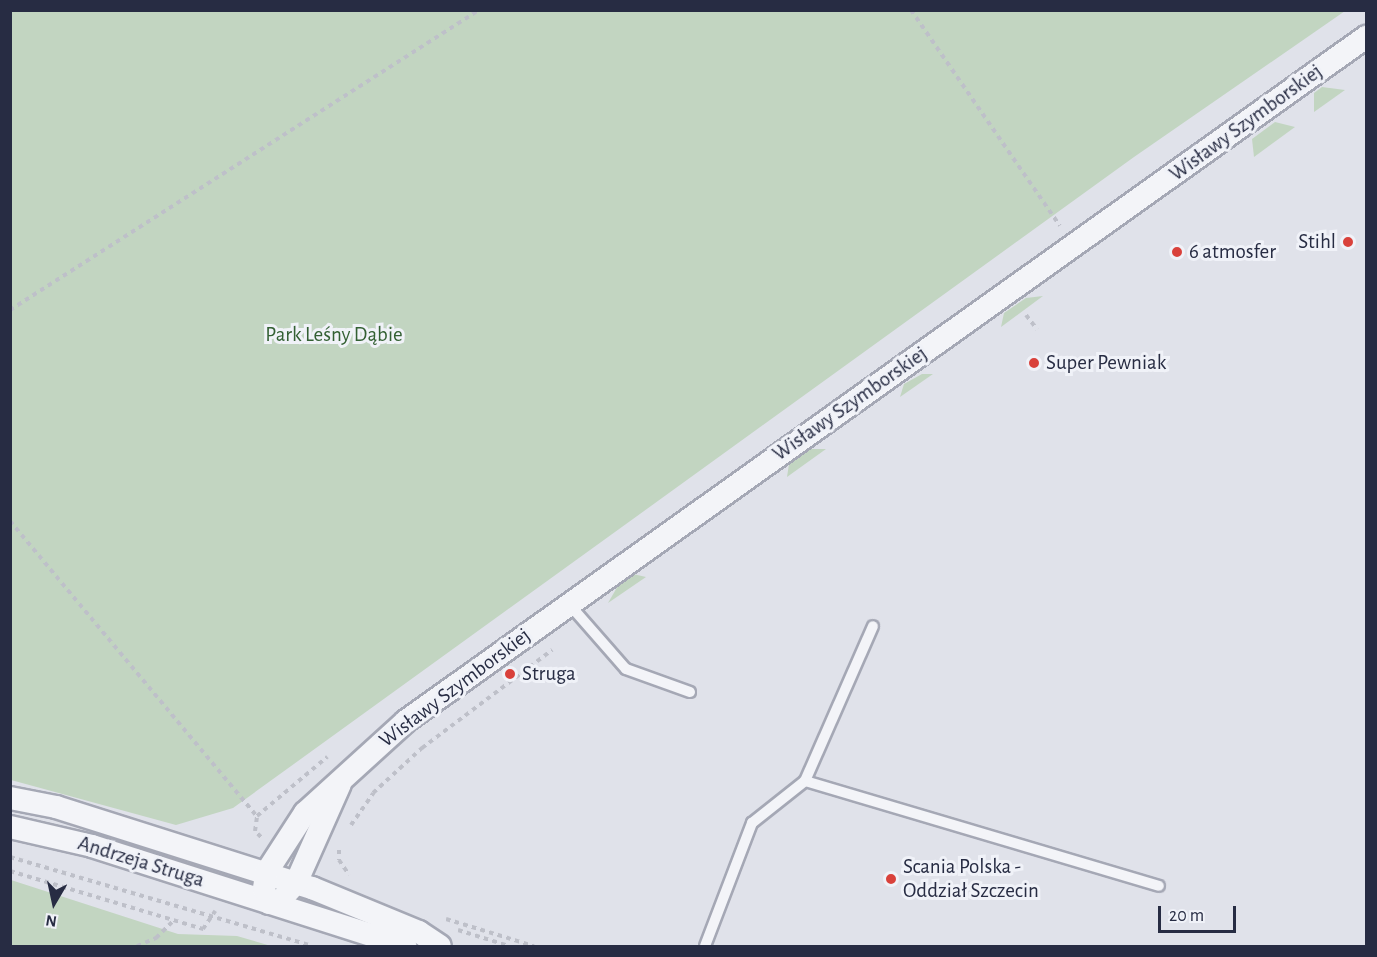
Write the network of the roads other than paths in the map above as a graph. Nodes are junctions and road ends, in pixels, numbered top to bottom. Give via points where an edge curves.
1 (1366, 37) edge
2 (568, 604) junction
3 (873, 626) dead end
4 (690, 692) dead end
5 (805, 781) junction
6 (341, 782) junction
7 (10, 798) edge
8 (10, 827) edge
9 (266, 873) junction
10 (296, 883) junction
11 (1158, 886) dead end
12 (269, 903) junction
13 (405, 946) edge
14 (440, 946) edge
15 (705, 946) edge

1 - 2 street, Wisławy Szymborskiej
2 - 4 lane via 626,669
2 - 6 street, Wisławy Szymborskiej via 406,721
3 - 5 lane
5 - 11 lane
5 - 15 lane via 752,823
6 - 9 street, Wisławy Szymborskiej via 305,813
6 - 10 street, Wisławy Szymborskiej
7 - 9 street, Andrzeja Struga via 56,807
8 - 12 street, Andrzeja Struga via 92,846
9 - 10 street, Andrzeja Struga
9 - 12 street via 264,889
10 - 12 street via 286,895
10 - 14 street, Andrzeja Struga via 420,932
12 - 13 street, Andrzeja Struga

